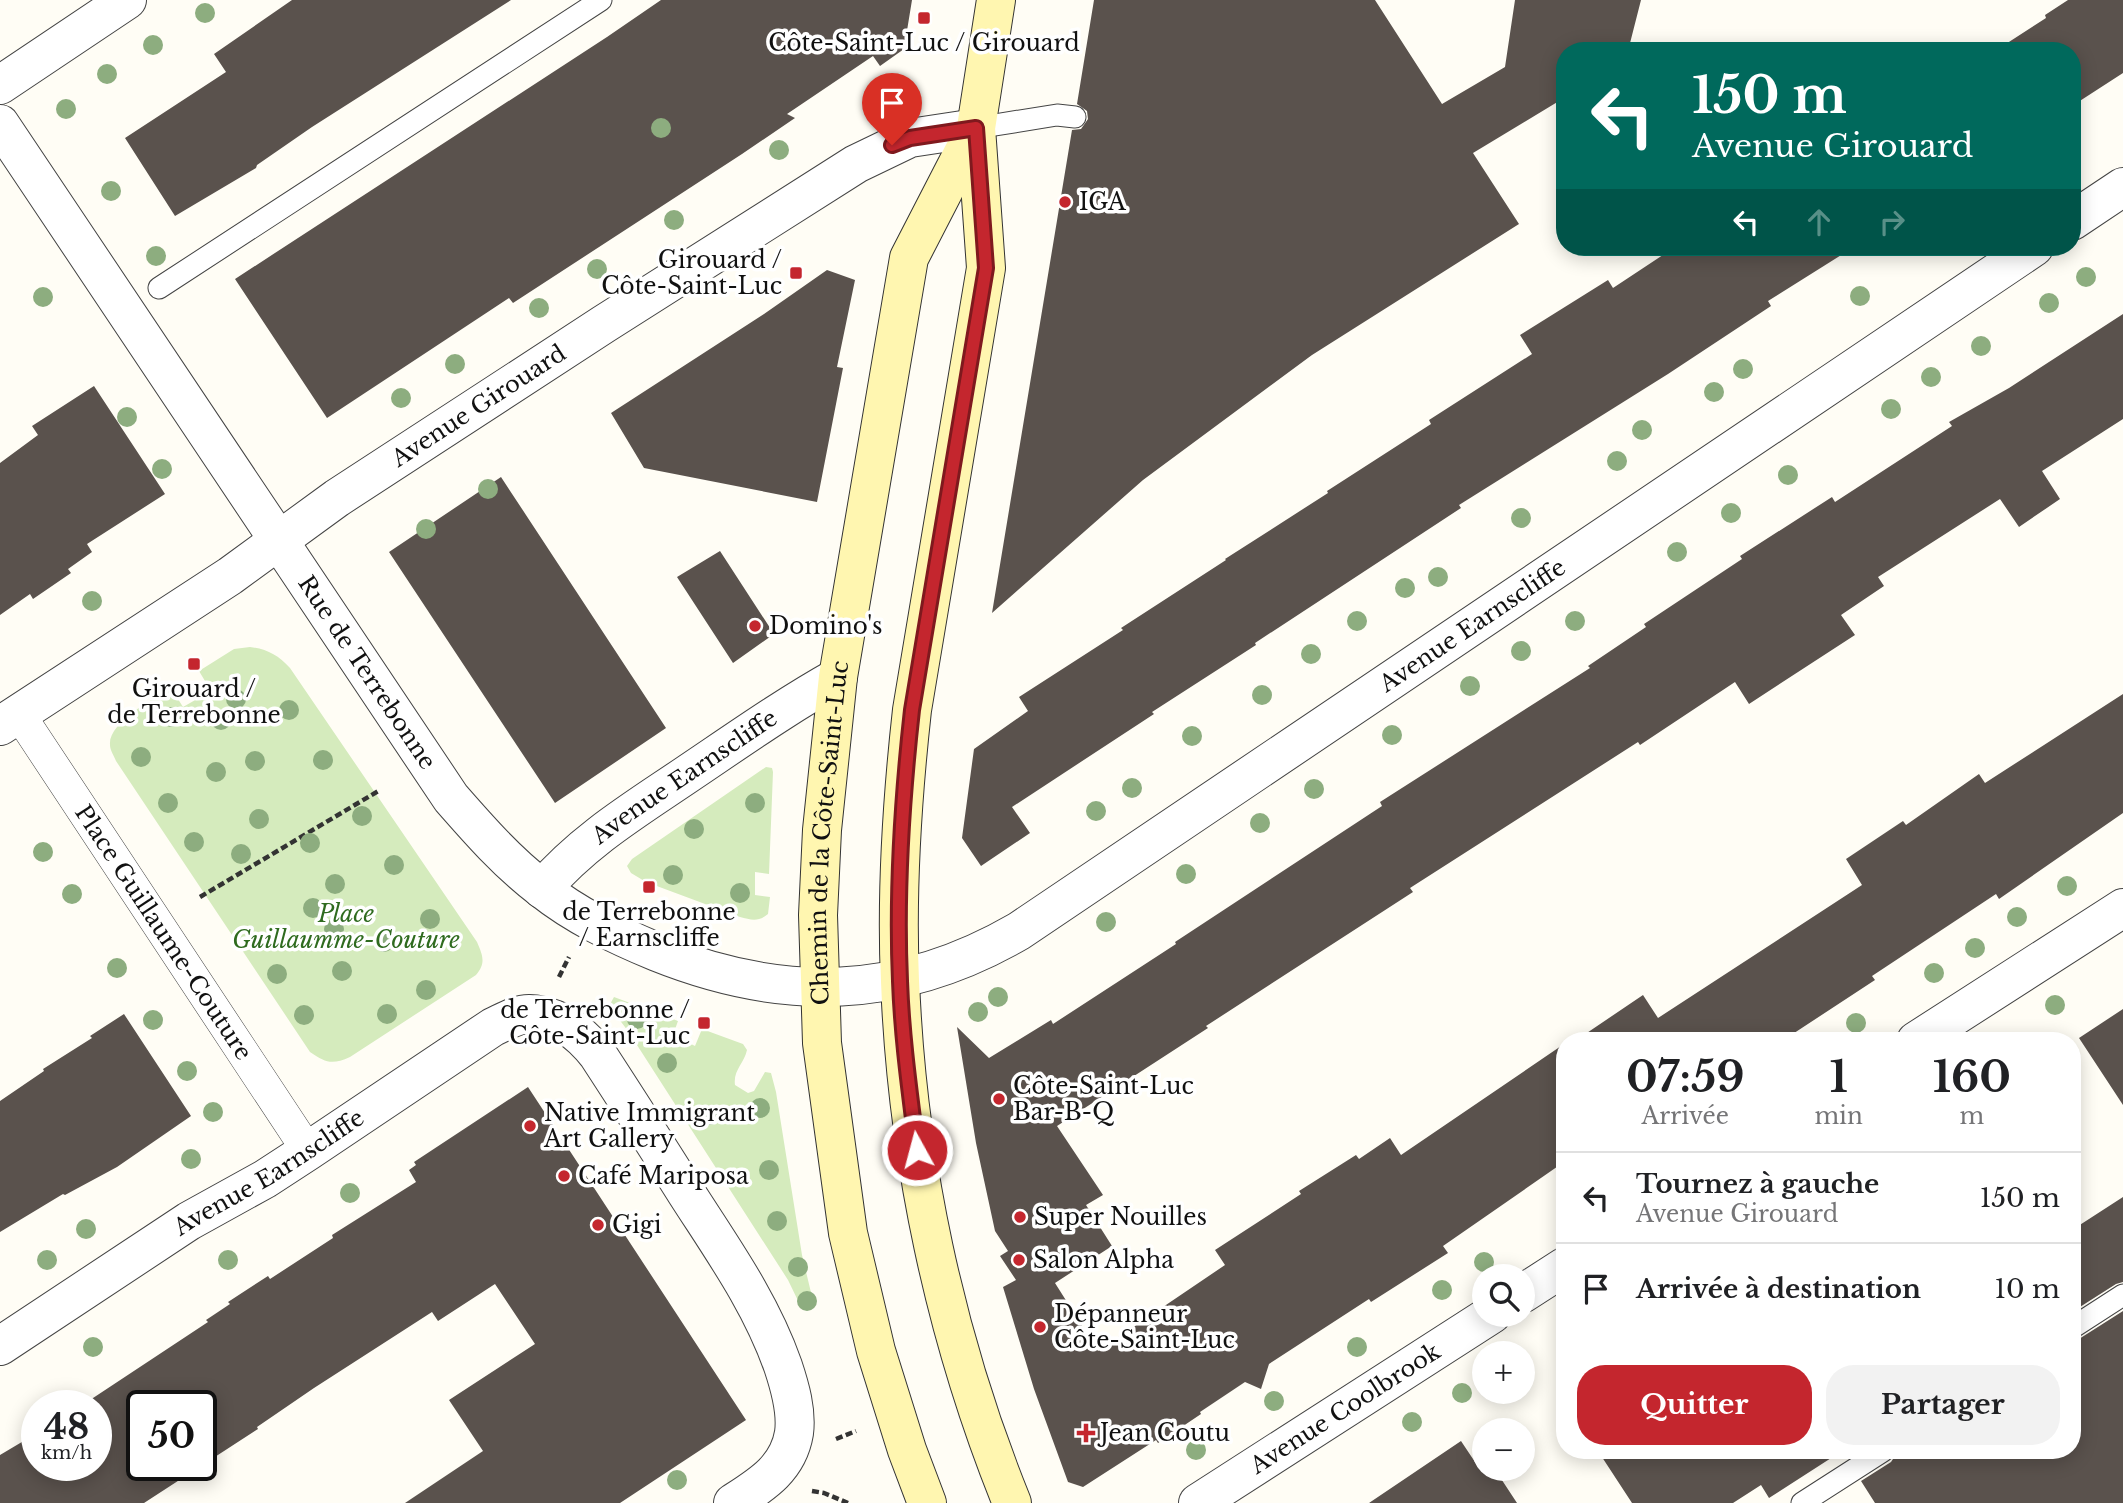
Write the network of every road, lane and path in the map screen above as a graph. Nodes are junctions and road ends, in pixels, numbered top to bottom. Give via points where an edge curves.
1 (127, 0) edge
2 (601, 0) edge
3 (996, 0) edge
4 (0, 85) edge
5 (1074, 117) dead end
6 (0, 124) edge
7 (976, 128) junction
8 (2123, 187) edge
9 (2081, 215) edge
10 (2021, 256) edge
11 (159, 288) dead end
12 (278, 540) junction
13 (838, 677) junction
14 (10, 720) edge
15 (380, 790) dead end
16 (542, 889) junction
17 (200, 897) dead end
18 (2123, 908) edge
19 (900, 979) junction
20 (819, 989) junction
21 (1930, 1032) edge
22 (309, 1151) junction
23 (1556, 1272) edge
24 (1535, 1286) edge
25 (2123, 1295) edge
26 (2081, 1322) edge
27 (1472, 1327) edge
28 (0, 1346) edge
29 (856, 1431) dead end
30 (835, 1440) dead end
31 (1871, 1459) edge
32 (812, 1491) dead end
33 (733, 1503) edge
34 (848, 1503) edge
35 (927, 1503) edge
36 (1012, 1503) edge
37 (1198, 1503) edge
38 (1802, 1503) edge

1 - 4 street
2 - 11 lane
3 - 7 main road, Chemin de la Côte-Saint-Luc
5 - 7 lane via 1057,115
6 - 12 street, Rue de Terrebonne
7 - 12 street, Avenue Girouard via 910,138 856,164
7 - 13 main road, Chemin de la Côte-Saint-Luc via 909,258
7 - 19 main road, Chemin de la Côte-Saint-Luc via 986,268 912,710 901,844
8 - 9 street
10 - 19 street, Avenue Earnscliffe via 1019,932 952,965
12 - 14 street, Avenue Girouard
12 - 16 street, Rue de Terrebonne via 451,798 495,847
13 - 16 street, Avenue Earnscliffe via 596,836
13 - 20 main road, Chemin de la Côte-Saint-Luc via 822,830
14 - 22 street, Place Guillaume-Couture
15 - 17 path
16 - 20 street, Rue de Terrebonne via 590,921 667,956 752,981
18 - 21 street
19 - 20 street, Rue de Terrebonne
19 - 36 main road, Chemin de la Côte-Saint-Luc via 919,1163 935,1252 953,1329
20 - 35 main road, Chemin de la Côte-Saint-Luc via 848,1233 876,1352
22 - 28 street, Avenue Earnscliffe via 189,1222
22 - 33 street, Avenue Earnscliffe via 493,1027 527,1014 569,1026 585,1038 750,1292 788,1380 794,1409 788,1454 765,1482
23 - 24 street
25 - 26 lane
27 - 37 street, Avenue Coolbrook
29 - 30 path
31 - 38 lane
32 - 34 path

